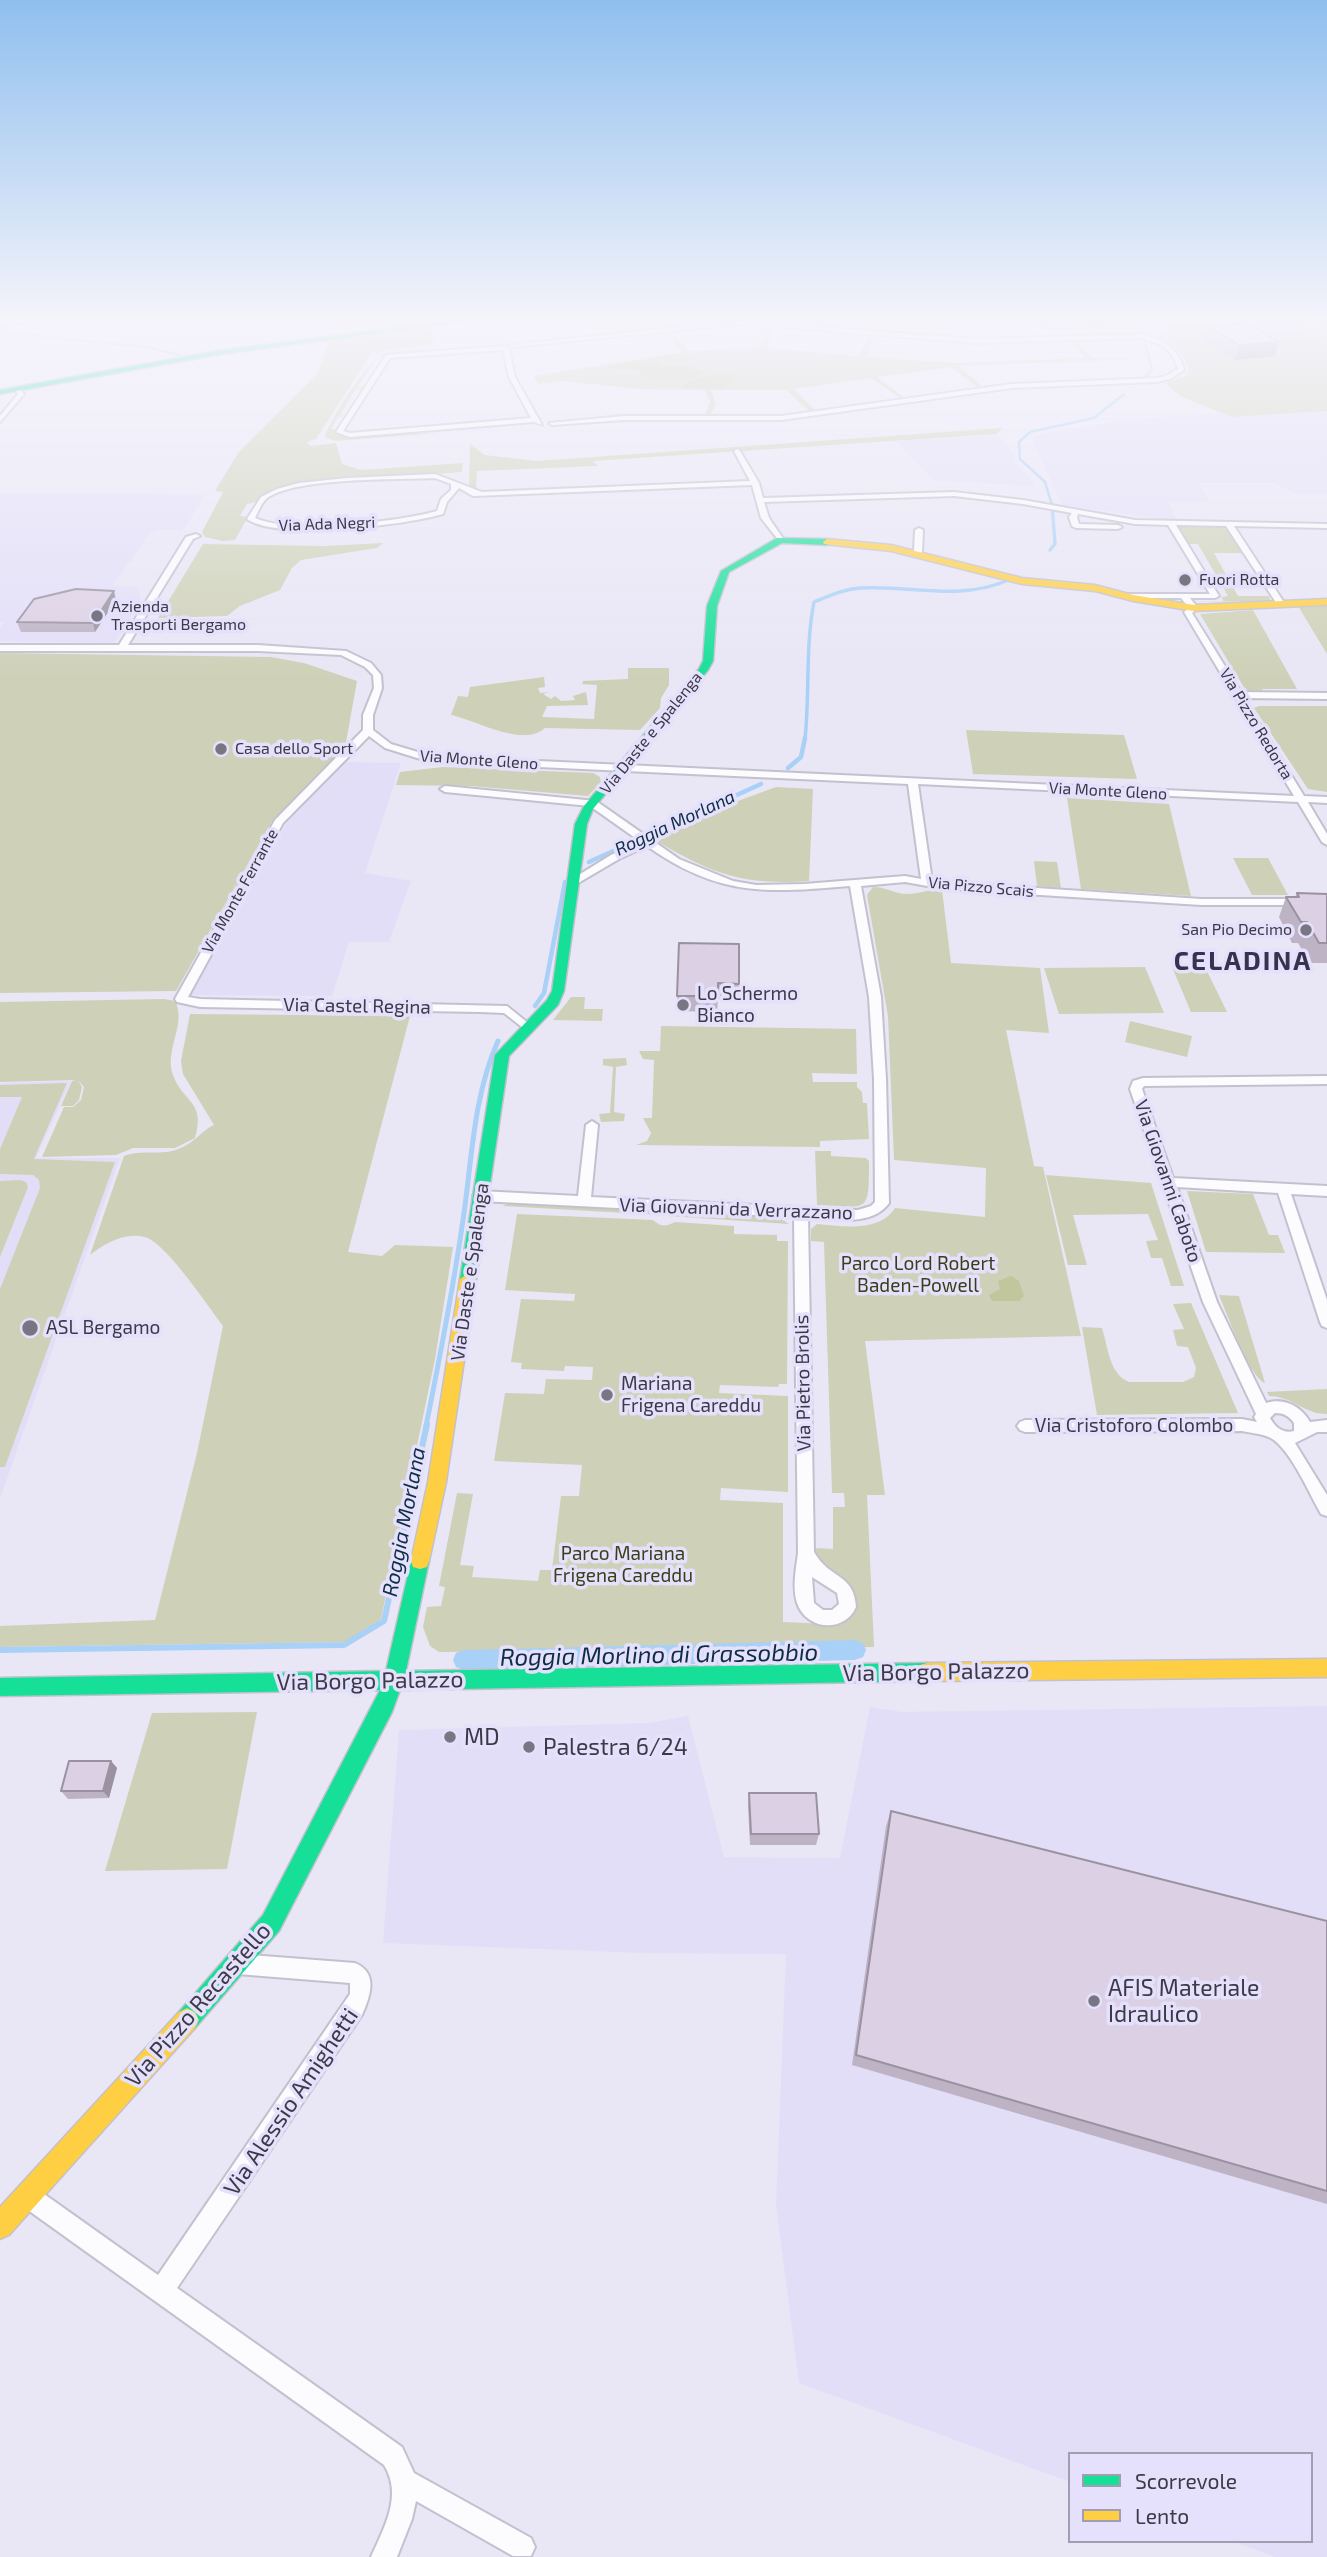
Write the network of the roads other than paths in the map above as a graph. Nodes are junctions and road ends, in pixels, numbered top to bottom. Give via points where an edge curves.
1 (737, 451) dead end
2 (755, 483) junction
3 (455, 484) junction
4 (480, 493) junction
5 (450, 497) junction
6 (760, 500) junction
7 (1076, 512) junction
8 (1149, 523) junction
9 (1172, 525) junction
10 (1229, 525) junction
11 (1327, 526) edge
12 (919, 530) dead end
13 (195, 536) dead end
14 (780, 540) junction
15 (915, 554) junction
16 (1189, 602) junction
17 (1327, 602) edge
18 (1281, 604) junction
19 (0, 648) edge
20 (122, 648) junction
21 (1238, 695) junction
22 (1327, 696) edge
23 (368, 731) junction
24 (620, 768) junction
25 (913, 782) junction
26 (444, 789) dead end
27 (1302, 800) junction
28 (1327, 800) edge
29 (593, 803) junction
30 (641, 838) junction
31 (1327, 842) edge
32 (856, 882) junction
33 (927, 882) junction
34 (573, 883) junction
35 (1327, 902) edge
36 (181, 999) joint
37 (527, 1027) junction
38 (1327, 1080) edge
39 (592, 1125) dead end
40 (1168, 1182) junction
41 (1283, 1188) junction
42 (1327, 1191) edge
43 (480, 1196) junction
44 (584, 1202) junction
45 (802, 1213) junction
46 (1327, 1322) edge
47 (1025, 1426) dead end
48 (1291, 1429) edge
49 (1327, 1509) edge
50 (806, 1553) dead end
51 (1327, 1668) edge
52 (394, 1680) junction
53 (0, 1686) edge
54 (237, 1964) junction
55 (29, 2197) junction
56 (0, 2226) edge
57 (162, 2290) junction
58 (407, 2482) junction
59 (522, 2547) dead end
60 (384, 2557) edge

1 - 2 street
2 - 4 street, Via Ada Negri
2 - 6 street
3 - 4 street, Via Ada Negri
3 - 5 street
3 - 5 street, Via Ada Negri via 450,478 435,476 295,486 261,500 251,519 267,526 394,521 436,514
4 - 5 street, Via Ada Negri
6 - 7 street via 954,494
6 - 14 street via 765,518
7 - 8 street
7 - 8 street via 1076,526
8 - 9 street
9 - 10 street
9 - 16 street via 1215,596
10 - 11 street
10 - 18 street
12 - 15 street
13 - 20 street via 190,537
14 - 15 street via 855,544
14 - 24 street, Via Daste e Spalenga via 725,571 712,606 708,662
15 - 16 street via 1022,582
16 - 18 street
16 - 21 street, Via Pizzo Redorta via 1188,612
17 - 18 street
19 - 20 street
20 - 23 street via 344,653 377,675
21 - 22 street
21 - 27 street, Via Pizzo Redorta
23 - 24 street, Via Monte Gleno via 388,746 417,757
23 - 36 street, Via Monte Ferrante via 279,822
24 - 25 street, Via Monte Gleno
24 - 29 street, Via Daste e Spalenga
25 - 27 street, Via Monte Gleno
25 - 33 street
26 - 29 street, Via Daste e Spalenga
27 - 28 street, Via Monte Gleno
27 - 31 street, Via Pizzo Redorta
29 - 30 street, Via Daste e Spalenga
29 - 34 street, Via Daste e Spalenga via 581,824
30 - 32 street, Via Pizzo Scais via 675,861 731,884 783,888
30 - 34 street
32 - 33 street, Via Pizzo Scais
32 - 45 street, Via Giovanni da Verrazzano via 874,997 882,1203 858,1215
33 - 35 street, Via Pizzo Scais via 944,887 1201,902
34 - 37 street, Via Daste e Spalenga via 558,991 554,1002
36 - 37 street, Via Castel Regina via 480,1007 507,1010
37 - 43 street, Via Daste e Spalenga via 502,1055
38 - 40 street, Via Giovanni Caboto via 1137,1084
39 - 44 street
40 - 41 street
40 - 48 street, Via Giovanni Caboto via 1210,1302
41 - 42 street
41 - 46 street
43 - 44 street, Via Giovanni da Verrazzano
43 - 52 street, Via Daste e Spalenga via 437,1482
44 - 45 street, Via Giovanni da Verrazzano
45 - 50 street, Via Pietro Brolis
47 - 48 street, Via Cristoforo Colombo
48 - 49 street, Via Giovanni Caboto
51 - 52 street, Via Borgo Palazzo
52 - 53 street, Via Borgo Palazzo
52 - 54 street, Via Pizzo Recastello via 386,1705 271,1923
54 - 55 street, Via Pizzo Recastello
54 - 57 street, Via Alessio Amighetti via 355,1973 363,1991
55 - 56 street, Via Pizzo Recastello
55 - 57 street
57 - 58 street via 393,2456
58 - 59 street
58 - 60 street via 402,2512

